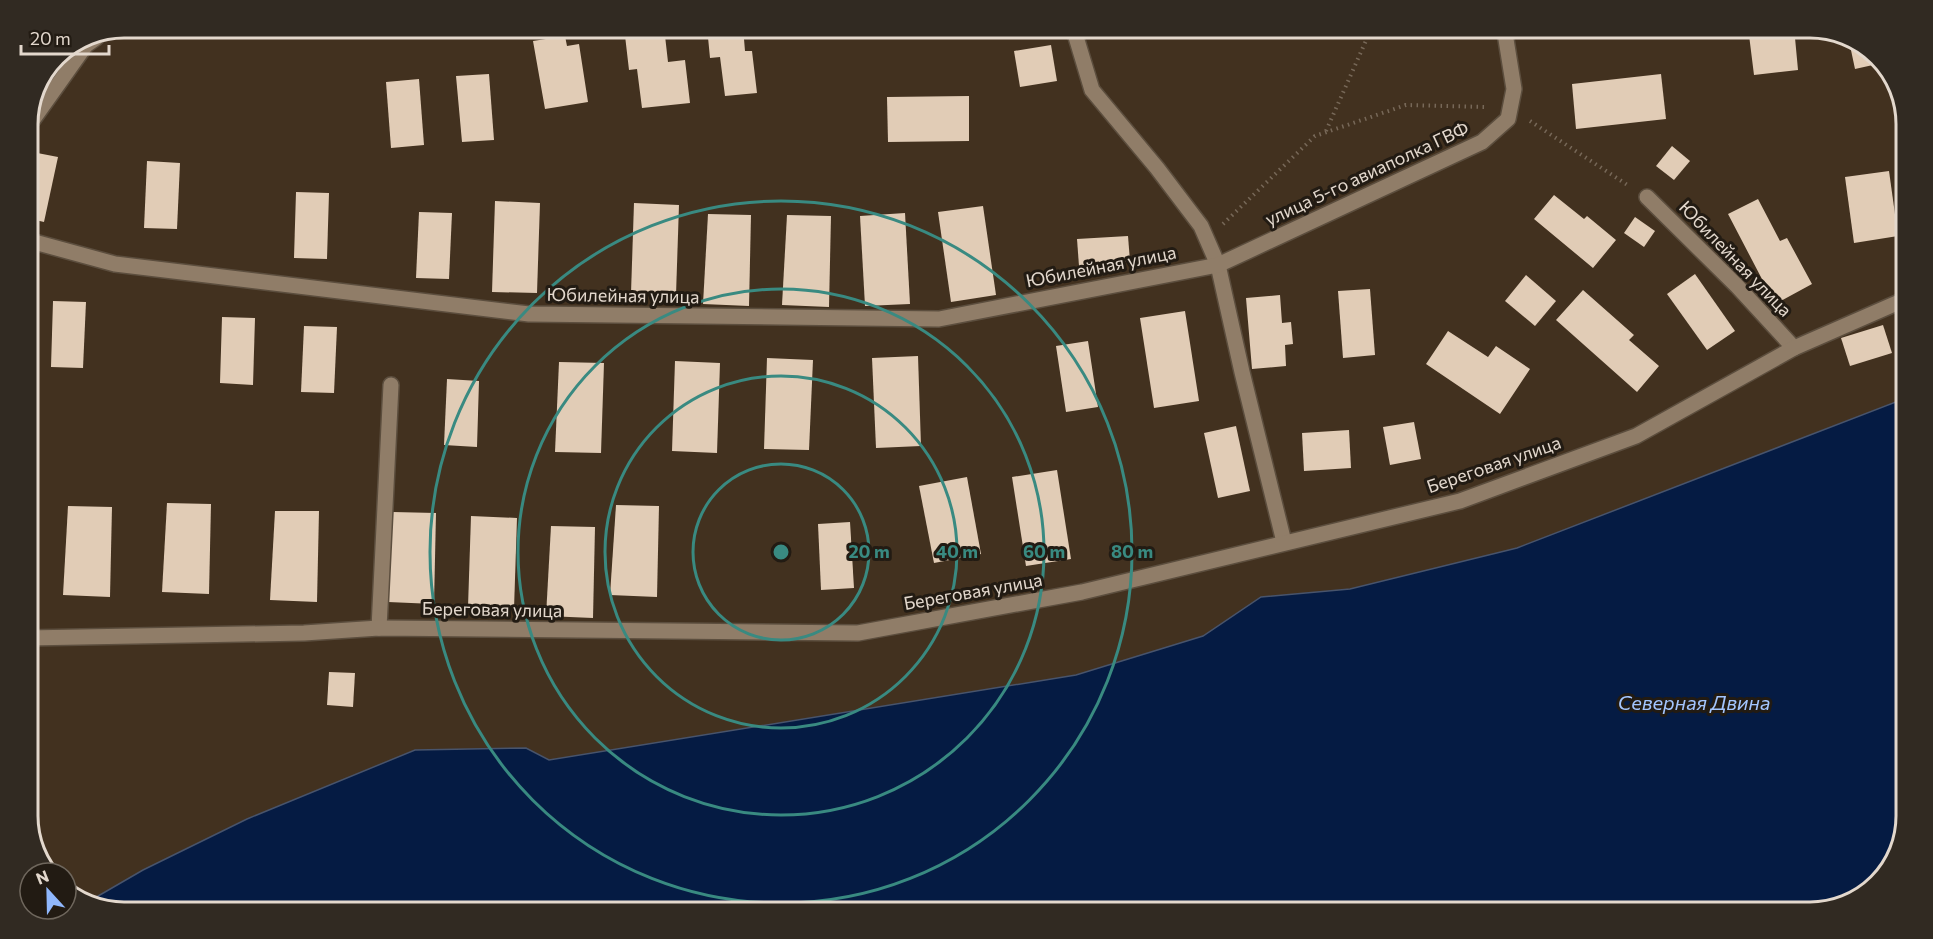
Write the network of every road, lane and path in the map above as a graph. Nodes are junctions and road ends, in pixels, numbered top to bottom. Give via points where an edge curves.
1 (1076, 37) edge
2 (1368, 37) edge
3 (1506, 37) edge
4 (86, 47) edge
5 (39, 112) edge
6 (1325, 132) dead end
7 (1647, 197) dead end
8 (38, 243) edge
9 (1218, 265) junction
10 (1895, 304) edge
11 (1794, 348) junction
12 (391, 386) dead end
13 (1284, 542) junction
14 (379, 628) junction
15 (38, 638) edge

1 - 9 street via 1092,90 1201,226
2 - 6 path
3 - 9 street, улица 5-го авиаполка ГВФ via 1514,89 1508,119 1482,142
4 - 5 street
7 - 11 street, Юбилейная улица
8 - 9 street, Юбилейная улица via 116,264 529,314 939,319
9 - 13 street
10 - 11 street, Береговая улица
11 - 13 street, Береговая улица via 1625,440 1460,501
12 - 14 street
13 - 14 street, Береговая улица via 1082,592 858,633
14 - 15 street, Береговая улица

